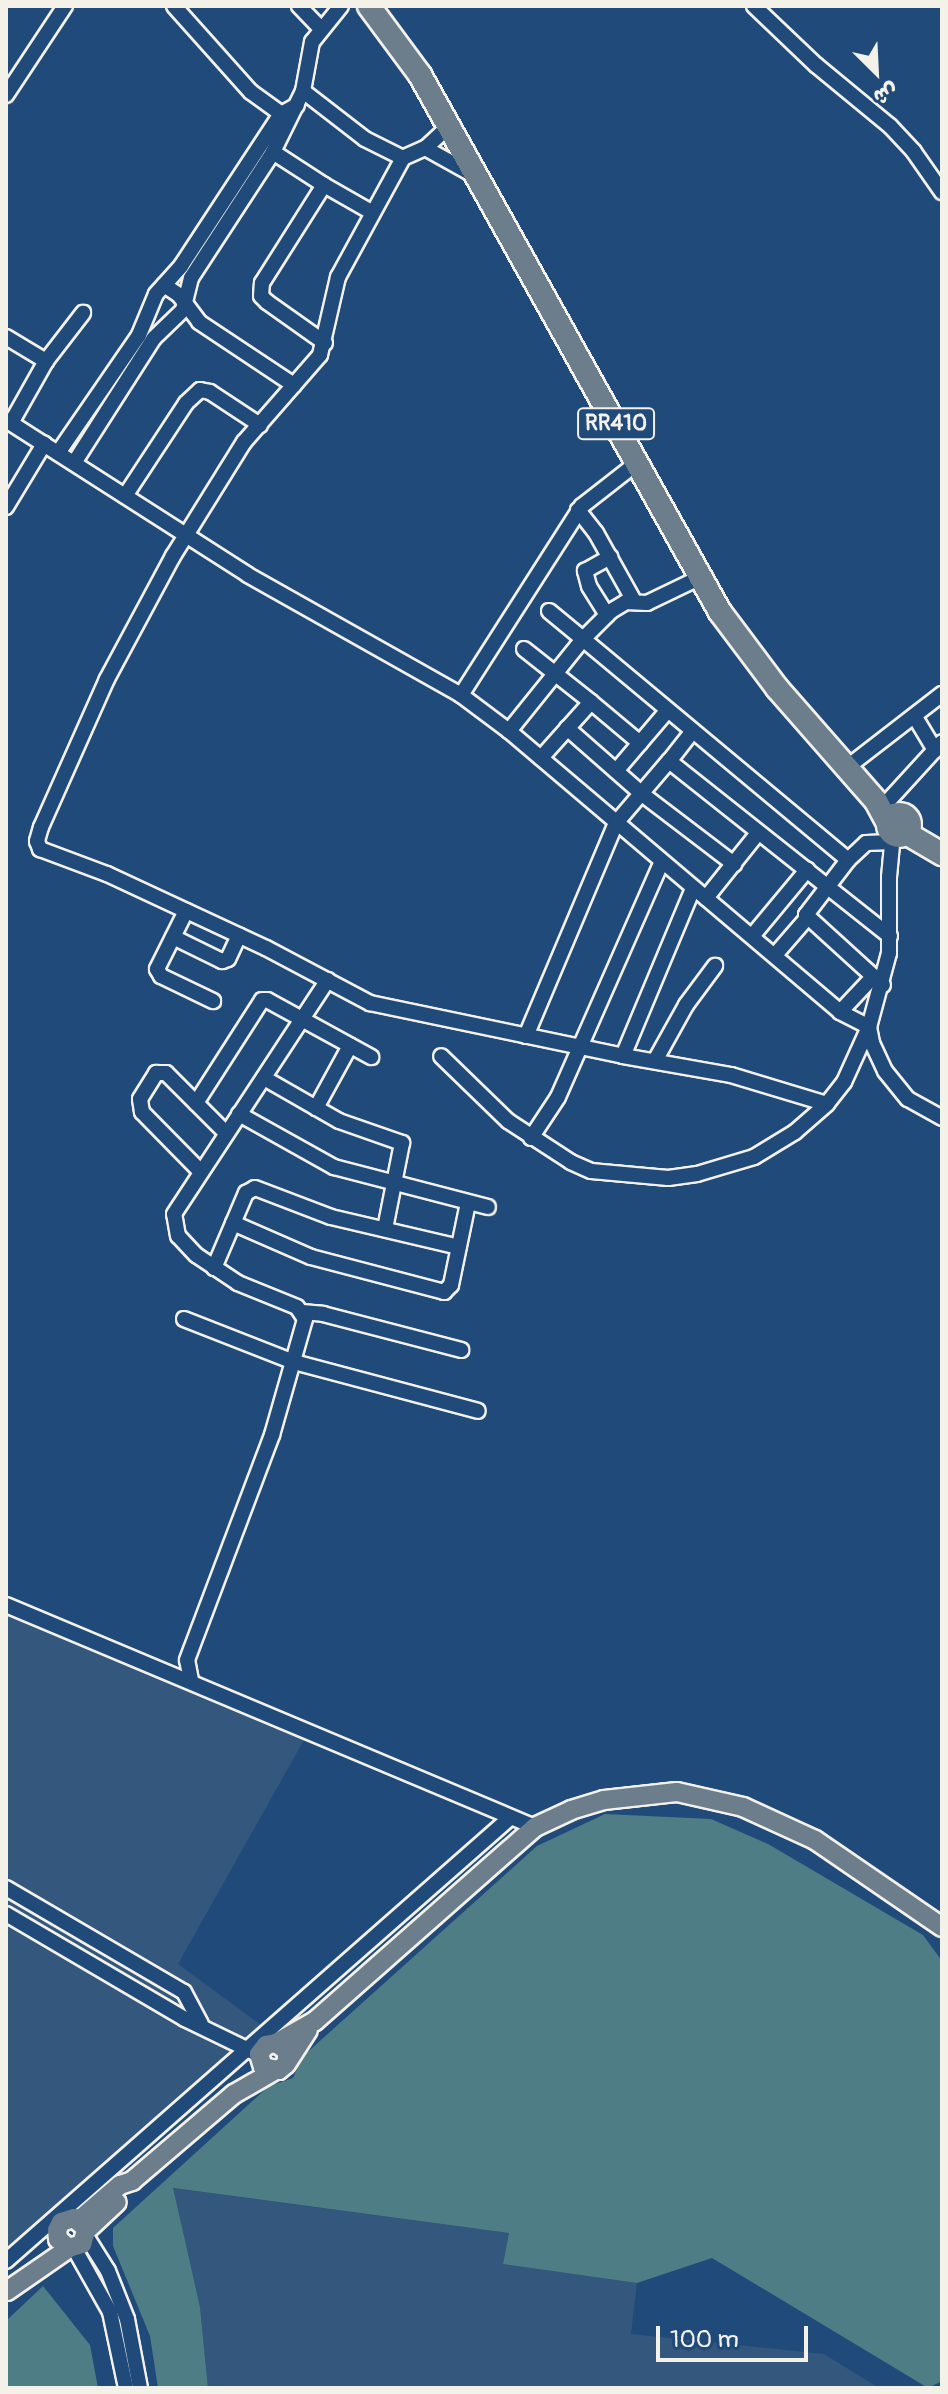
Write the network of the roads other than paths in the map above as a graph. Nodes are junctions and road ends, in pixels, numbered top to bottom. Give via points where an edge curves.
1 (65, 6) edge
2 (174, 6) edge
3 (299, 6) edge
4 (341, 6) edge
5 (369, 6) edge
6 (384, 6) edge
7 (754, 6) edge
8 (320, 28) junction
9 (6, 95) edge
10 (300, 98) junction
11 (286, 118) junction
12 (449, 126) junction
13 (425, 148) junction
14 (273, 152) junction
15 (403, 158) junction
16 (478, 177) junction
17 (324, 185) junction
18 (942, 192) edge
19 (373, 213) junction
20 (164, 285) junction
21 (151, 302) junction
22 (184, 302) junction
23 (83, 313) dead end
24 (174, 320) junction
25 (199, 322) junction
26 (6, 337) edge
27 (325, 343) junction
28 (46, 361) junction
29 (294, 385) junction
30 (8, 422) edge
31 (260, 425) junction
32 (44, 444) junction
33 (58, 453) junction
34 (74, 463) junction
35 (637, 463) junction
36 (125, 496) junction
37 (6, 507) edge
38 (578, 510) junction
39 (187, 535) junction
40 (610, 557) junction
41 (701, 577) junction
42 (634, 601) junction
43 (549, 611) dead end
44 (607, 615) junction
45 (583, 639) junction
46 (524, 649) dead end
47 (554, 674) junction
48 (942, 694) edge
49 (461, 695) junction
50 (591, 702) junction
51 (667, 711) junction
52 (915, 717) junction
53 (567, 728) junction
54 (509, 731) junction
55 (692, 732) junction
56 (640, 743) junction
57 (938, 746) edge
58 (541, 758) junction
59 (669, 761) junction
60 (854, 762) junction
61 (616, 771) junction
62 (642, 794) junction
63 (616, 823) junction
64 (895, 825) junction
65 (758, 833) junction
66 (942, 854) edge
67 (848, 860) junction
68 (661, 863) junction
69 (734, 864) junction
70 (807, 870) junction
71 (828, 887) junction
72 (693, 889) junction
73 (706, 898) junction
74 (186, 911) junction
75 (807, 918) junction
76 (239, 935) junction
77 (753, 935) junction
78 (890, 936) junction
79 (173, 937) junction
80 (775, 955) junction
81 (715, 966) dead end
82 (328, 980) junction
83 (878, 981) junction
84 (213, 1001) dead end
85 (840, 1012) junction
86 (303, 1020) junction
87 (869, 1027) junction
88 (526, 1036) junction
89 (350, 1046) junction
90 (578, 1047) junction
91 (441, 1056) dead end
92 (623, 1056) junction
93 (371, 1057) dead end
94 (656, 1059) junction
95 (264, 1078) junction
96 (196, 1103) junction
97 (827, 1104) junction
98 (316, 1108) junction
99 (239, 1114) junction
100 (942, 1118) edge
101 (226, 1133) junction
102 (531, 1138) junction
103 (200, 1171) junction
104 (396, 1185) junction
105 (468, 1203) junction
106 (488, 1207) dead end
107 (233, 1223) junction
108 (385, 1229) junction
109 (459, 1247) junction
110 (214, 1268) junction
111 (302, 1312) junction
112 (184, 1319) dead end
113 (461, 1350) dead end
114 (294, 1362) junction
115 (478, 1411) dead end
116 (6, 1605) edge
117 (191, 1680) junction
118 (511, 1817) junction
119 (535, 1827) junction
120 (6, 1888) edge
121 (6, 1914) edge
122 (942, 1927) edge
123 (315, 2021) junction
124 (201, 2024) junction
125 (276, 2043) junction
126 (255, 2054) junction
127 (281, 2066) junction
128 (234, 2094) junction
129 (71, 2233) junction
130 (6, 2261) edge
131 (6, 2292) edge
132 (126, 2388) edge
133 (140, 2388) edge

1 - 9 street
2 - 11 street via 251,92
3 - 8 street
4 - 8 street
5 - 12 highway, RR410 via 410,58
6 - 60 highway, RR410 via 429,69 727,606 755,647
7 - 18 street via 890,126
8 - 10 street
10 - 11 street
10 - 15 street
11 - 14 street
11 - 20 street
12 - 13 street
12 - 16 highway, RR410
13 - 15 street
13 - 16 street
14 - 17 street
14 - 22 street via 191,278
15 - 19 street
16 - 35 highway, RR410
17 - 19 street
17 - 27 street via 260,292
19 - 27 street via 332,292
20 - 21 street
20 - 22 street
21 - 24 street
21 - 33 street via 139,335
22 - 24 street
22 - 25 street
23 - 28 street
24 - 25 street
24 - 34 street via 154,338
25 - 29 street
26 - 28 street
27 - 29 street
28 - 30 street
29 - 31 street
30 - 32 street
31 - 36 street via 200,390
31 - 39 street
32 - 33 street
32 - 37 street
33 - 34 street
34 - 36 street
35 - 38 street
35 - 41 highway, RR410
36 - 39 street
38 - 40 street
38 - 49 street
39 - 49 street
39 - 74 street via 107,679 37,841 40,849
40 - 42 street
40 - 44 street via 585,571
41 - 42 street via 647,603
41 - 64 highway, RR410 via 748,653
42 - 44 street
43 - 45 street
44 - 45 street
45 - 47 street
45 - 51 street
46 - 47 street
47 - 50 street
47 - 54 street
48 - 52 street
49 - 54 street
50 - 53 street
50 - 56 street
51 - 55 street
51 - 56 street
52 - 57 street
52 - 60 street
53 - 58 street
53 - 61 street
54 - 58 street
55 - 59 street
55 - 67 street
56 - 61 street
57 - 64 street
58 - 63 street
59 - 62 street
59 - 65 street
60 - 64 highway, RR410
61 - 62 street
62 - 63 street
62 - 69 street
63 - 68 street
63 - 88 street
64 - 66 highway, RR410
64 - 67 street
64 - 78 street
65 - 69 street
65 - 70 street
67 - 71 street
68 - 72 street
68 - 90 street
69 - 73 street
70 - 71 street
70 - 77 street
71 - 75 street
71 - 78 street
72 - 73 street
72 - 92 street
73 - 77 street
74 - 76 street
74 - 79 street
75 - 80 street
75 - 83 street
76 - 79 street via 222,961
76 - 82 street
77 - 80 street
78 - 83 street
79 - 84 street via 157,969 161,976
80 - 85 street
81 - 94 street
82 - 86 street
82 - 88 street via 379,1006
83 - 85 street
83 - 87 street
85 - 87 street
86 - 89 street
86 - 95 street
86 - 96 street via 262,1000
87 - 97 street via 853,1066
87 - 100 street via 876,1056 899,1089 912,1103
88 - 90 street
89 - 93 street
89 - 98 street
90 - 92 street
90 - 102 street via 558,1097
91 - 102 street
92 - 94 street
94 - 97 street
95 - 98 street
95 - 99 street
96 - 101 street
96 - 103 street via 161,1072 154,1075 140,1103 145,1116
97 - 102 street via 774,1148 721,1168 668,1178 591,1171
98 - 104 street via 352,1128 401,1141
99 - 101 street
99 - 104 street via 334,1167
101 - 103 street
103 - 110 street via 178,1204 174,1226 181,1241
104 - 105 street
104 - 108 street
105 - 106 street
105 - 109 street
107 - 108 street via 246,1193 255,1188 331,1217
107 - 109 street via 311,1257 441,1292 451,1285
107 - 110 street
108 - 109 street
110 - 111 street
111 - 113 street
111 - 114 street via 305,1323
112 - 114 street
114 - 115 street
114 - 117 street via 187,1660
116 - 117 street
117 - 118 street
118 - 119 street
118 - 126 street
119 - 122 main road via 604,1800 677,1792 717,1798 815,1840
119 - 123 main road
120 - 124 street via 184,1992
121 - 124 street
123 - 125 main road
123 - 127 main road
124 - 126 street
125 - 126 main road
125 - 127 main road via 284,2048
126 - 127 main road via 263,2067
126 - 128 main road
126 - 129 street
127 - 128 main road
128 - 129 main road via 132,2181 120,2185
129 - 130 street
129 - 131 main road
129 - 132 street via 110,2312
129 - 133 street via 108,2271 127,2319

